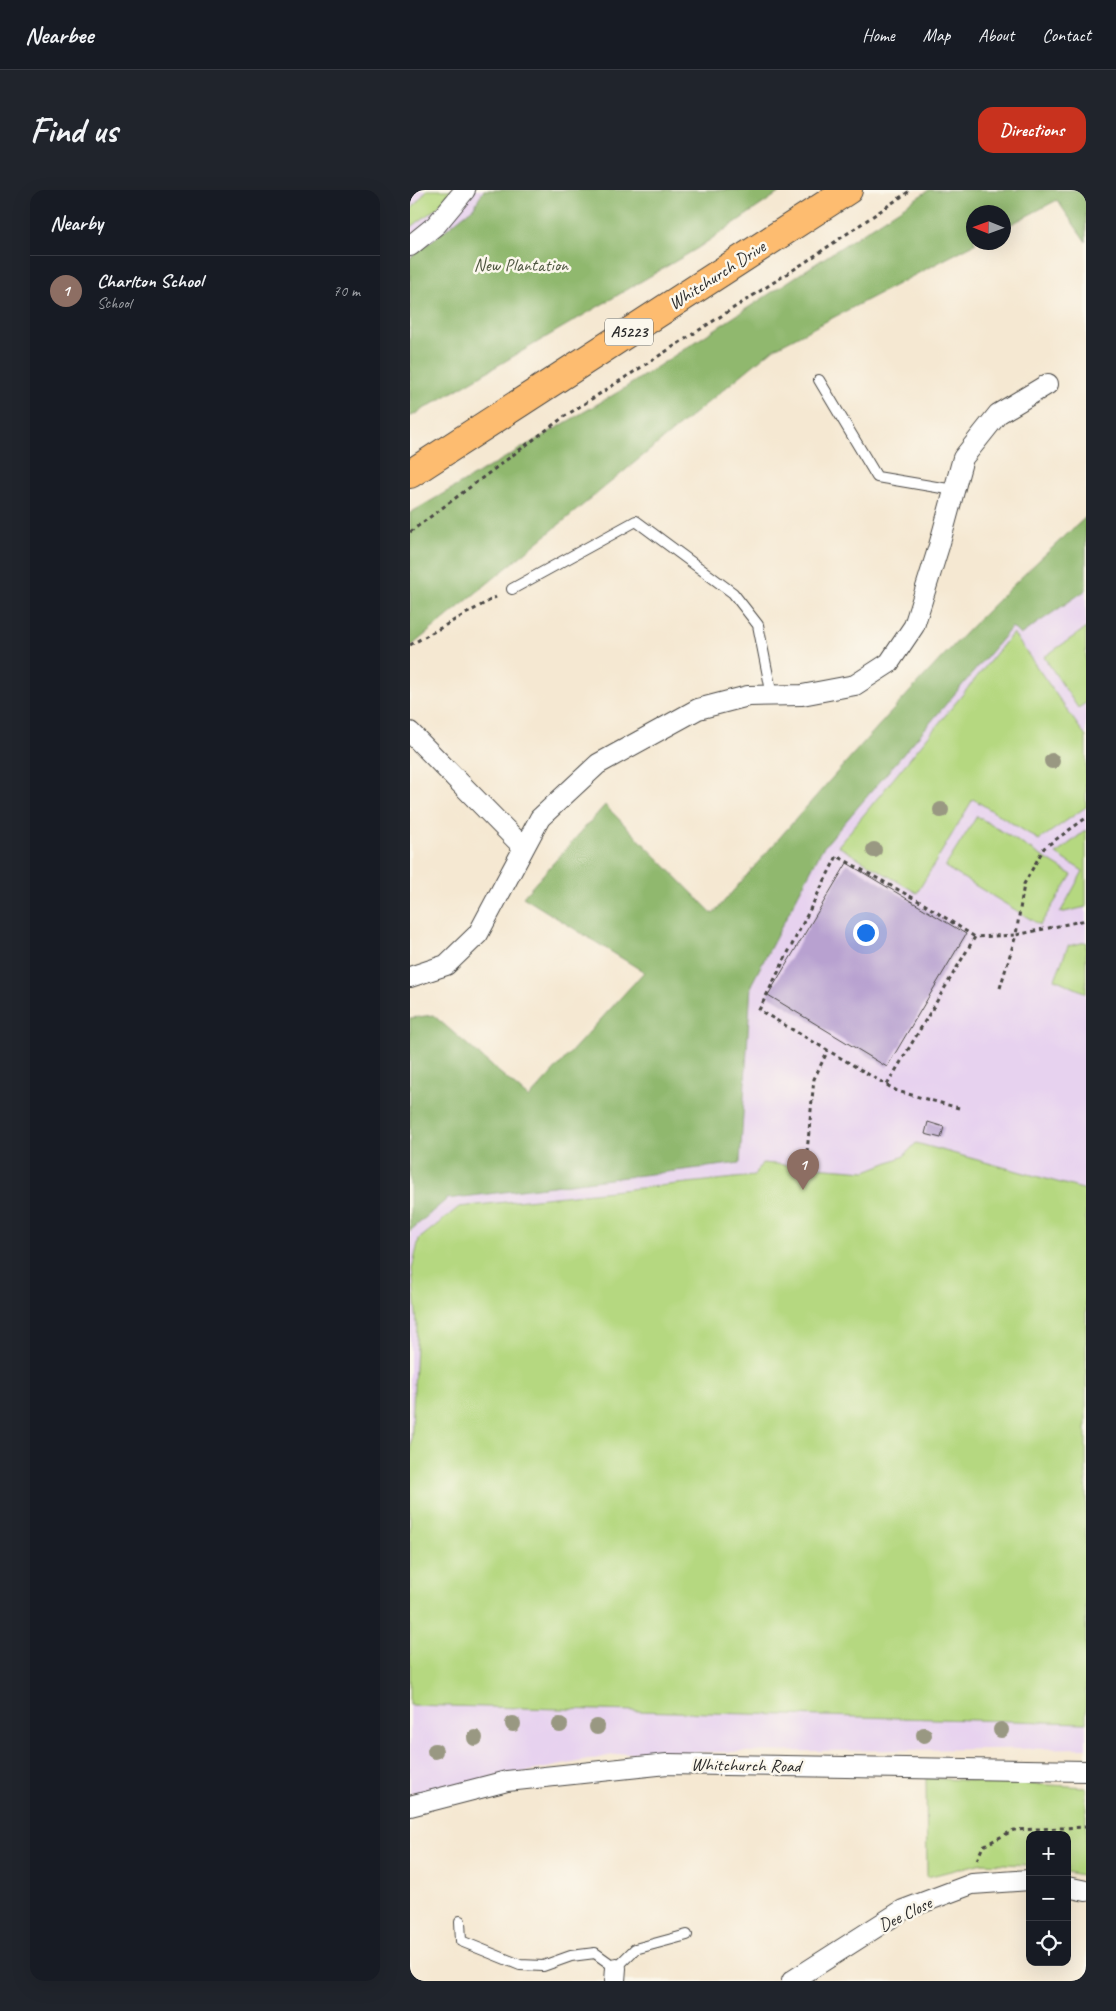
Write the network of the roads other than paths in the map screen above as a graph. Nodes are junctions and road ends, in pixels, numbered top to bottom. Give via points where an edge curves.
1 (465, 190) edge
2 (848, 190) edge
3 (410, 246) edge
4 (819, 380) dead end
5 (1048, 384) dead end
6 (410, 474) edge
7 (954, 490) junction
8 (512, 589) road end
9 (772, 696) junction
10 (410, 732) edge
11 (524, 848) junction
12 (410, 977) edge
13 (1086, 1771) edge
14 (410, 1806) edge
15 (1026, 1880) edge
16 (1071, 1888) edge
17 (1086, 1891) edge
18 (460, 1921) dead end
19 (687, 1935) dead end
20 (615, 1974) edge
21 (792, 1981) edge

1 - 3 street via 436,225
2 - 6 main road, Whitchurch Drive / A5223
4 - 7 lane via 877,477
5 - 7 street via 998,414 963,458
7 - 9 street via 914,626 889,663 856,685 802,696
8 - 9 lane via 636,521 734,592 758,625
9 - 11 street via 748,696 698,709 598,764 540,818
10 - 11 street
11 - 12 street via 478,934 446,965
13 - 14 street, Whitchurch Road via 667,1764 507,1781
15 - 21 street, Dee Close via 972,1884 903,1910
16 - 17 street
18 - 20 lane via 461,1941 520,1965 543,1966 570,1956 595,1953
19 - 20 lane via 635,1949

